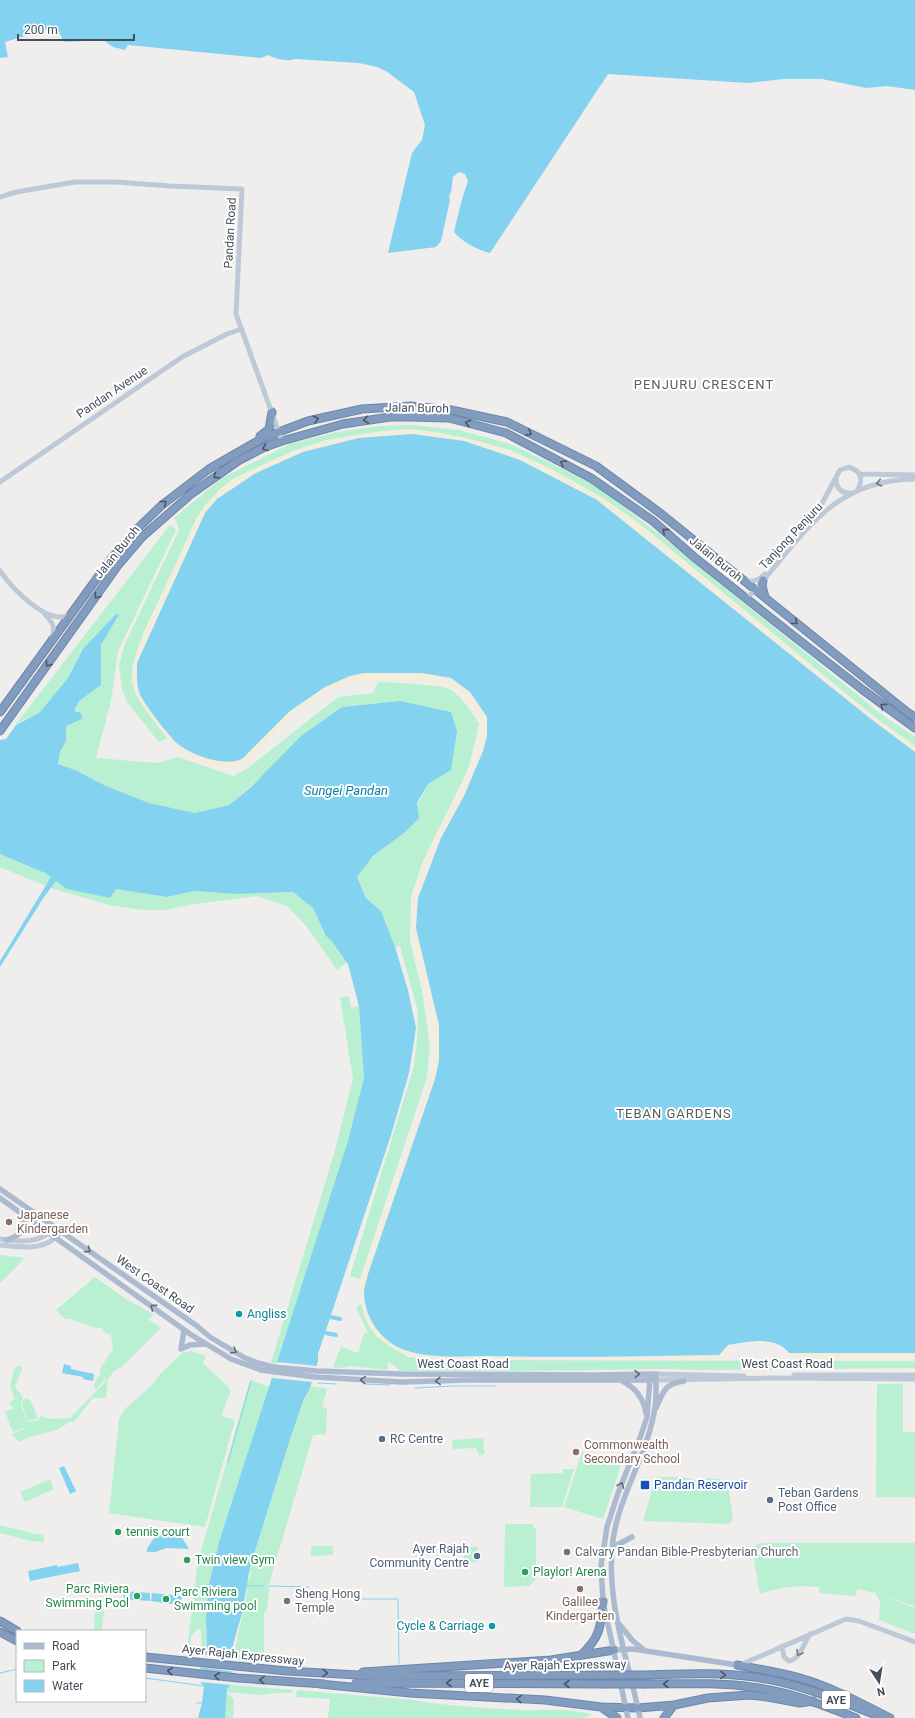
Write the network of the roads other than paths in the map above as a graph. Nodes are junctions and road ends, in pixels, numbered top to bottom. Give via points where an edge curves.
1 (0, 196) edge
2 (242, 329) junction
3 (272, 412) junction
4 (279, 431) junction
5 (282, 441) junction
6 (253, 444) junction
7 (240, 450) junction
8 (249, 456) junction
9 (837, 474) junction
10 (860, 474) junction
11 (915, 475) edge
12 (915, 479) edge
13 (0, 482) edge
14 (856, 491) junction
15 (0, 571) edge
16 (763, 580) junction
17 (746, 581) junction
18 (755, 590) junction
19 (764, 597) junction
20 (746, 598) junction
21 (44, 611) junction
22 (73, 612) junction
23 (50, 646) junction
24 (0, 712) edge
25 (915, 717) edge
26 (915, 728) edge
27 (0, 730) edge
28 (0, 1189) edge
29 (0, 1198) edge
30 (15, 1209) junction
31 (54, 1228) junction
32 (61, 1232) junction
33 (49, 1234) junction
34 (56, 1239) junction
35 (3, 1240) edge
36 (0, 1245) edge
37 (184, 1330) junction
38 (205, 1344) junction
39 (272, 1369) junction
40 (316, 1374) junction
41 (915, 1375) edge
42 (653, 1377) junction
43 (915, 1379) edge
44 (620, 1380) junction
45 (684, 1381) junction
46 (655, 1412) junction
47 (647, 1417) junction
48 (632, 1537) dead end
49 (612, 1550) junction
50 (603, 1601) junction
51 (617, 1620) junction
52 (0, 1621) edge
53 (16, 1630) edge
54 (0, 1632) edge
55 (811, 1633) junction
56 (16, 1640) edge
57 (915, 1642) edge
58 (782, 1646) junction
59 (624, 1648) junction
60 (614, 1650) junction
61 (646, 1651) junction
62 (580, 1656) junction
63 (146, 1657) edge
64 (737, 1665) junction
65 (146, 1668) edge
66 (357, 1674) junction
67 (320, 1684) junction
68 (813, 1701) junction
69 (674, 1705) junction
70 (599, 1706) junction
71 (625, 1708) junction
72 (638, 1708) junction
73 (617, 1718) edge
74 (624, 1718) edge
75 (628, 1718) edge
76 (640, 1718) edge
77 (664, 1718) edge
78 (856, 1718) edge
79 (884, 1718) edge
80 (890, 1718) edge

1 - 2 street, Pandan Road via 75,182 242,189 236,304 236,314
2 - 3 street, Pandan Road
2 - 13 street, Pandan Avenue via 182,357
3 - 4 street, Pandan Road
3 - 6 highway via 269,429
4 - 5 street, Pandan Road
4 - 6 highway, Jalan Buroh
4 -> 17 highway, Jalan Buroh via 362,409 411,406 451,410 507,422 596,466
5 -> 8 highway, Jalan Buroh
20 -> 5 highway, Jalan Buroh via 653,521 592,478 506,433 449,418 396,417 343,424
6 - 7 highway, Jalan Buroh
7 - 8 highway
22 -> 7 highway, Jalan Buroh via 111,559 136,530 162,505 209,469
8 -> 27 highway, Jalan Buroh via 191,494 142,537 119,564
9 - 10 street via 849,467
9 - 14 street via 836,483 841,491
9 - 17 street, Tanjong Penjuru via 818,510 761,578
10 - 11 street
10 - 14 street via 861,484
12 -> 14 street, Tanjong Penjuru via 876,483
14 - 16 street, Tanjong Penjuru via 822,512
15 - 21 street via 14,589
16 - 18 street, Tanjong Penjuru
16 - 19 highway
17 - 18 highway, Jalan Buroh
18 - 19 highway, Jalan Buroh
18 - 20 street, Tanjong Penjuru
19 -> 25 highway, Jalan Buroh
26 -> 20 highway, Jalan Buroh
21 - 22 street via 60,618
21 - 23 street via 53,623 54,633
22 - 23 highway, Jalan Buroh
23 - 24 highway, Jalan Buroh
28 - 31 main road, West Coast Road
29 - 30 main road, West Coast Road
30 - 33 main road, West Coast Road
30 - 35 main road via 24,1220 22,1232
31 - 32 main road, West Coast Road
31 - 33 street
32 - 34 street
32 -> 39 main road, West Coast Road via 210,1337 245,1358
33 - 34 main road, West Coast Road
33 - 35 street via 32,1241
34 - 36 street via 37,1247
37 -> 34 main road, West Coast Road via 99,1267
37 - 38 main road, West Coast Road
37 - 38 main road via 181,1349
38 - 39 main road, West Coast Road via 253,1368
39 - 40 main road, West Coast Road
40 -> 42 main road, West Coast Road
44 -> 40 main road, West Coast Road via 402,1382
41 - 42 street, West Coast Road
42 - 44 main road, West Coast Road
42 - 45 street, West Coast Road
42 - 46 main road
42 - 47 main road
43 - 45 street, West Coast Road via 761,1378
44 - 47 main road via 629,1384 639,1394
45 - 46 main road via 667,1386
46 - 49 main road via 617,1525
50 -> 47 main road via 601,1566 607,1527
48 - 49 main road
49 - 51 main road via 611,1582
50 - 60 main road
50 - 62 highway via 600,1630 593,1643
51 - 59 main road
51 - 61 main road via 632,1640
52 - 53 highway
54 - 56 highway
55 - 57 street via 839,1621 853,1620
55 - 58 street
55 -> 58 street via 794,1660 784,1657
58 - 64 street
59 - 60 main road
59 - 61 main road
59 - 72 main road
60 - 62 highway
60 - 71 main road
61 - 64 main road
62 - 66 highway via 378,1670
63 -> 66 highway, Ayer Rajah Expressway / AYE via 302,1672
64 - 80 highway via 817,1684 846,1695
67 -> 65 highway, Ayer Rajah Expressway / AYE
66 -> 79 highway, Ayer Rajah Expressway / AYE, bridge via 709,1674 753,1677 821,1694
68 -> 67 highway, Ayer Rajah Expressway / AYE, bridge via 751,1687 708,1684
70 -> 67 highway
68 - 69 highway via 800,1703 749,1695 708,1698
68 - 78 highway, Ayer Rajah Expressway / AYE
69 - 72 highway
69 - 77 highway
70 - 71 highway
70 - 73 highway
71 - 72 highway
71 - 74 main road
71 - 75 main road
72 - 76 main road

